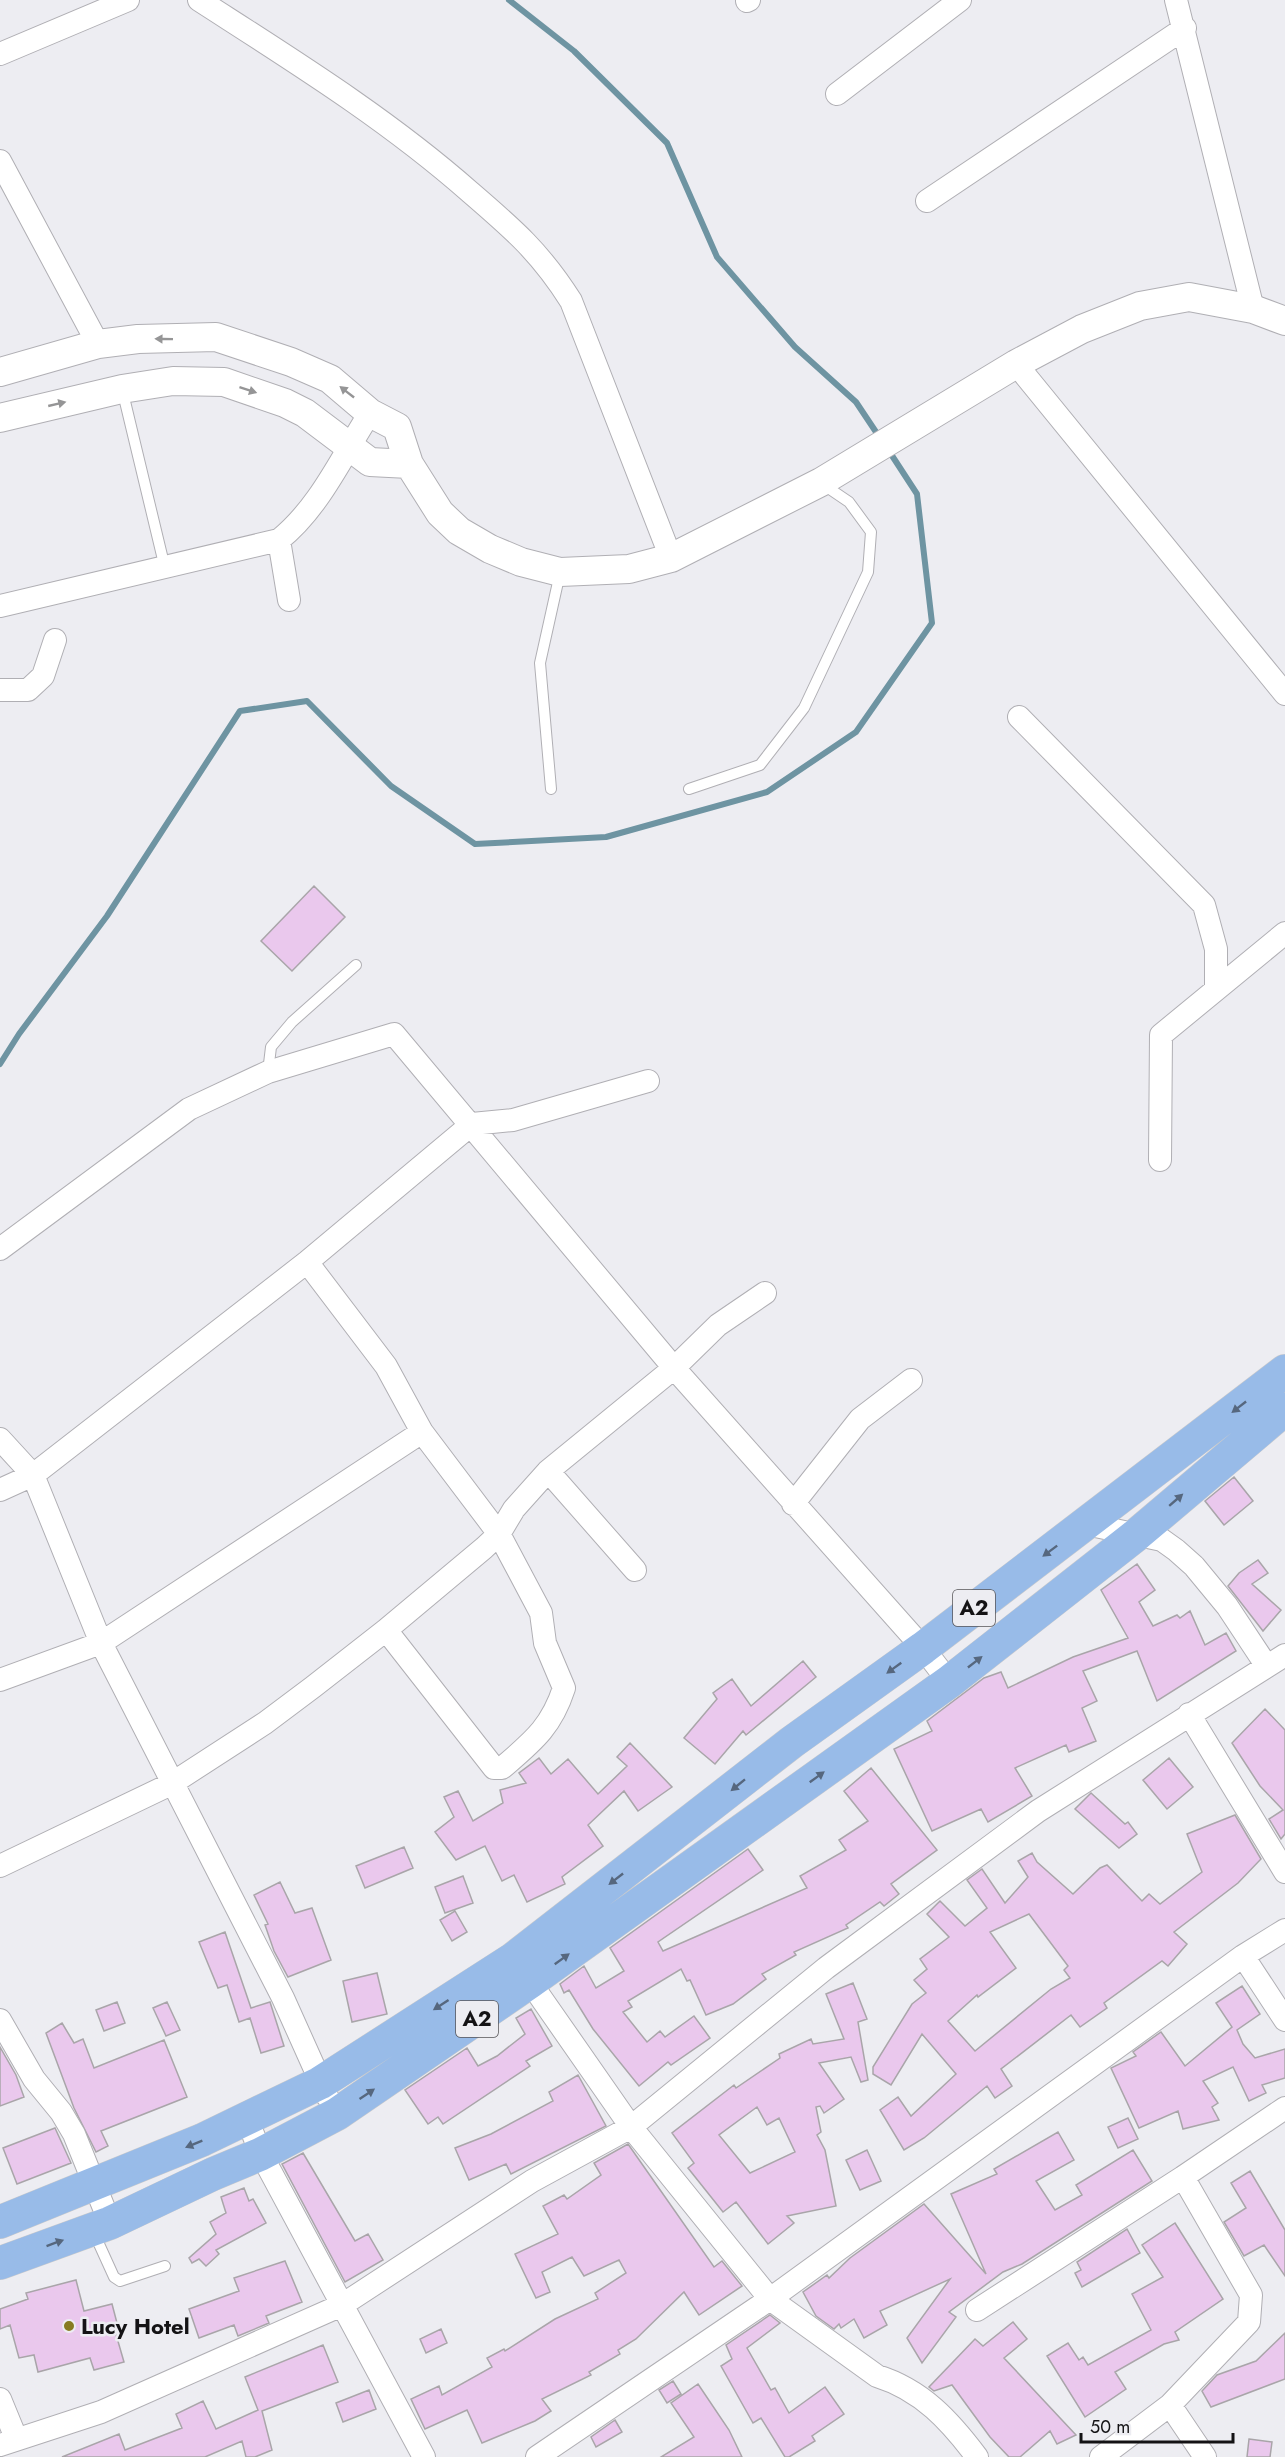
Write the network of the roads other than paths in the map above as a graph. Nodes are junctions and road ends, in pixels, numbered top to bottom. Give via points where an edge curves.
1 (128, 0) edge
2 (199, 0) edge
3 (960, 0) edge
4 (1176, 0) edge
5 (1185, 28) junction
6 (0, 54) edge
7 (837, 94) dead end
8 (0, 161) edge
9 (927, 201) dead end
10 (1253, 309) junction
11 (1285, 321) edge
12 (98, 345) junction
13 (1016, 364) junction
14 (0, 372) edge
15 (122, 389) junction
16 (370, 413) junction
17 (0, 418) edge
18 (349, 446) junction
19 (409, 464) junction
20 (820, 482) junction
21 (279, 540) junction
22 (671, 558) junction
23 (165, 568) junction
24 (560, 573) junction
25 (289, 600) dead end
26 (0, 606) edge
27 (55, 640) dead end
28 (0, 690) edge
29 (1285, 694) edge
30 (1019, 717) dead end
31 (551, 789) dead end
32 (689, 789) dead end
33 (1285, 933) edge
34 (356, 965) dead end
35 (1216, 987) junction
36 (268, 1072) junction
37 (648, 1081) dead end
38 (471, 1124) junction
39 (1160, 1160) dead end
40 (0, 1249) edge
41 (307, 1262) junction
42 (765, 1293) dead end
43 (674, 1368) junction
44 (1285, 1371) edge
45 (911, 1380) dead end
46 (1285, 1409) edge
47 (422, 1432) junction
48 (0, 1439) edge
49 (1216, 1444) junction
50 (548, 1471) junction
51 (33, 1475) junction
52 (0, 1490) edge
53 (793, 1504) junction
54 (1086, 1524) junction
55 (499, 1534) junction
56 (1135, 1536) junction
57 (635, 1570) dead end
58 (386, 1630) junction
59 (101, 1643) junction
60 (922, 1648) junction
61 (1276, 1660) edge
62 (0, 1680) edge
63 (949, 1682) junction
64 (1189, 1714) junction
65 (171, 1784) junction
66 (662, 1843) junction
67 (0, 1866) edge
68 (684, 1871) junction
69 (1285, 1872) edge
70 (1285, 1930) edge
71 (1243, 1956) junction
72 (522, 1971) junction
73 (0, 2020) edge
74 (1285, 2020) edge
75 (320, 2083) junction
76 (1285, 2108) edge
77 (337, 2114) junction
78 (247, 2119) junction
79 (631, 2127) junction
80 (261, 2154) junction
81 (1183, 2177) junction
82 (94, 2184) junction
83 (0, 2222) edge
84 (101, 2226) junction
85 (0, 2263) edge
86 (165, 2266) dead end
87 (770, 2298) junction
88 (342, 2305) junction
89 (977, 2310) dead end
90 (0, 2399) edge
91 (1170, 2405) junction
92 (8, 2442) edge
93 (424, 2457) edge
94 (537, 2457) edge
95 (977, 2457) edge
96 (1101, 2457) edge
97 (1204, 2457) edge

1 - 6 street
2 - 22 street via 362,105 445,170 534,249 551,269 571,301
3 - 7 street
4 - 5 street
5 - 9 street
5 - 10 street
8 - 12 street
10 - 11 street
10 - 13 street via 1189,297 1140,306 1082,329
12 - 14 street
16 -> 12 street via 330,379 263,351 216,338 138,339
13 - 20 street
13 - 29 street
17 -> 15 street
15 -> 18 street via 173,381 224,382 305,413
15 - 23 lane
16 - 18 street
16 - 19 street via 397,426
18 - 19 street via 370,462
18 - 21 street via 298,525
19 - 24 street via 440,513 459,531 521,562
20 - 22 street
20 - 32 lane via 849,502 871,532 868,572 804,708 760,765
21 - 23 street
21 - 25 street
22 - 24 street via 628,569
23 - 26 street
24 - 31 lane via 540,663
27 - 28 street via 43,676 28,690
30 - 35 street via 1204,905 1216,949
33 - 35 street
34 - 36 lane via 292,1022 271,1047
35 - 39 street via 1161,1035
36 - 38 street via 394,1034
36 - 40 street via 189,1109
37 - 38 street via 513,1120
38 - 41 street
38 - 43 street
41 - 47 street via 386,1366
41 - 51 street
42 - 43 street via 718,1325
43 - 50 street
43 - 53 street
44 -> 49 highway, A2
45 - 53 street via 860,1419
46 - 49 highway, A2
47 - 55 street
47 - 59 street
48 - 51 street
49 - 54 highway, A2
56 -> 49 highway, A2
50 - 55 street via 514,1509
50 - 57 street
51 - 52 street
51 - 59 street
53 - 60 street
54 - 56 street
54 -> 60 highway, A2
55 - 58 street
55 - 58 street via 542,1613 545,1643 564,1688 541,1734 502,1768 494,1768
56 - 61 street via 1162,1540 1194,1566
63 -> 56 highway, A2
58 - 65 street via 265,1722
59 - 62 street
59 - 65 street
60 - 63 street
60 -> 66 highway, A2
61 - 64 street
68 -> 63 highway, A2
64 - 69 street
64 - 79 street via 1038,1811 826,1968
65 - 67 street
65 - 75 street via 283,1998
66 - 68 highway
66 -> 72 highway, A2
72 -> 68 highway, A2
70 - 71 street
71 - 74 street
71 - 87 street
72 -> 75 highway, A2
77 -> 72 highway, A2
72 - 79 street
73 - 82 street via 34,2079 74,2134
75 - 77 street
75 - 78 highway, A2
76 - 81 street
77 - 80 highway, A2
78 - 80 street
78 -> 82 highway, A2
79 - 87 street
79 - 88 street via 532,2181
80 - 84 highway, A2
80 - 88 street
81 - 89 street
81 - 91 street via 1247,2286 1252,2310 1248,2322
82 - 83 highway, A2
82 - 84 street
85 -> 84 highway, A2
84 - 86 lane via 114,2277 120,2281
87 - 94 street
87 - 95 street via 877,2376 897,2382 925,2400 950,2422
88 - 92 street via 101,2412
88 - 93 street
90 - 92 street
91 - 96 street
91 - 97 street

